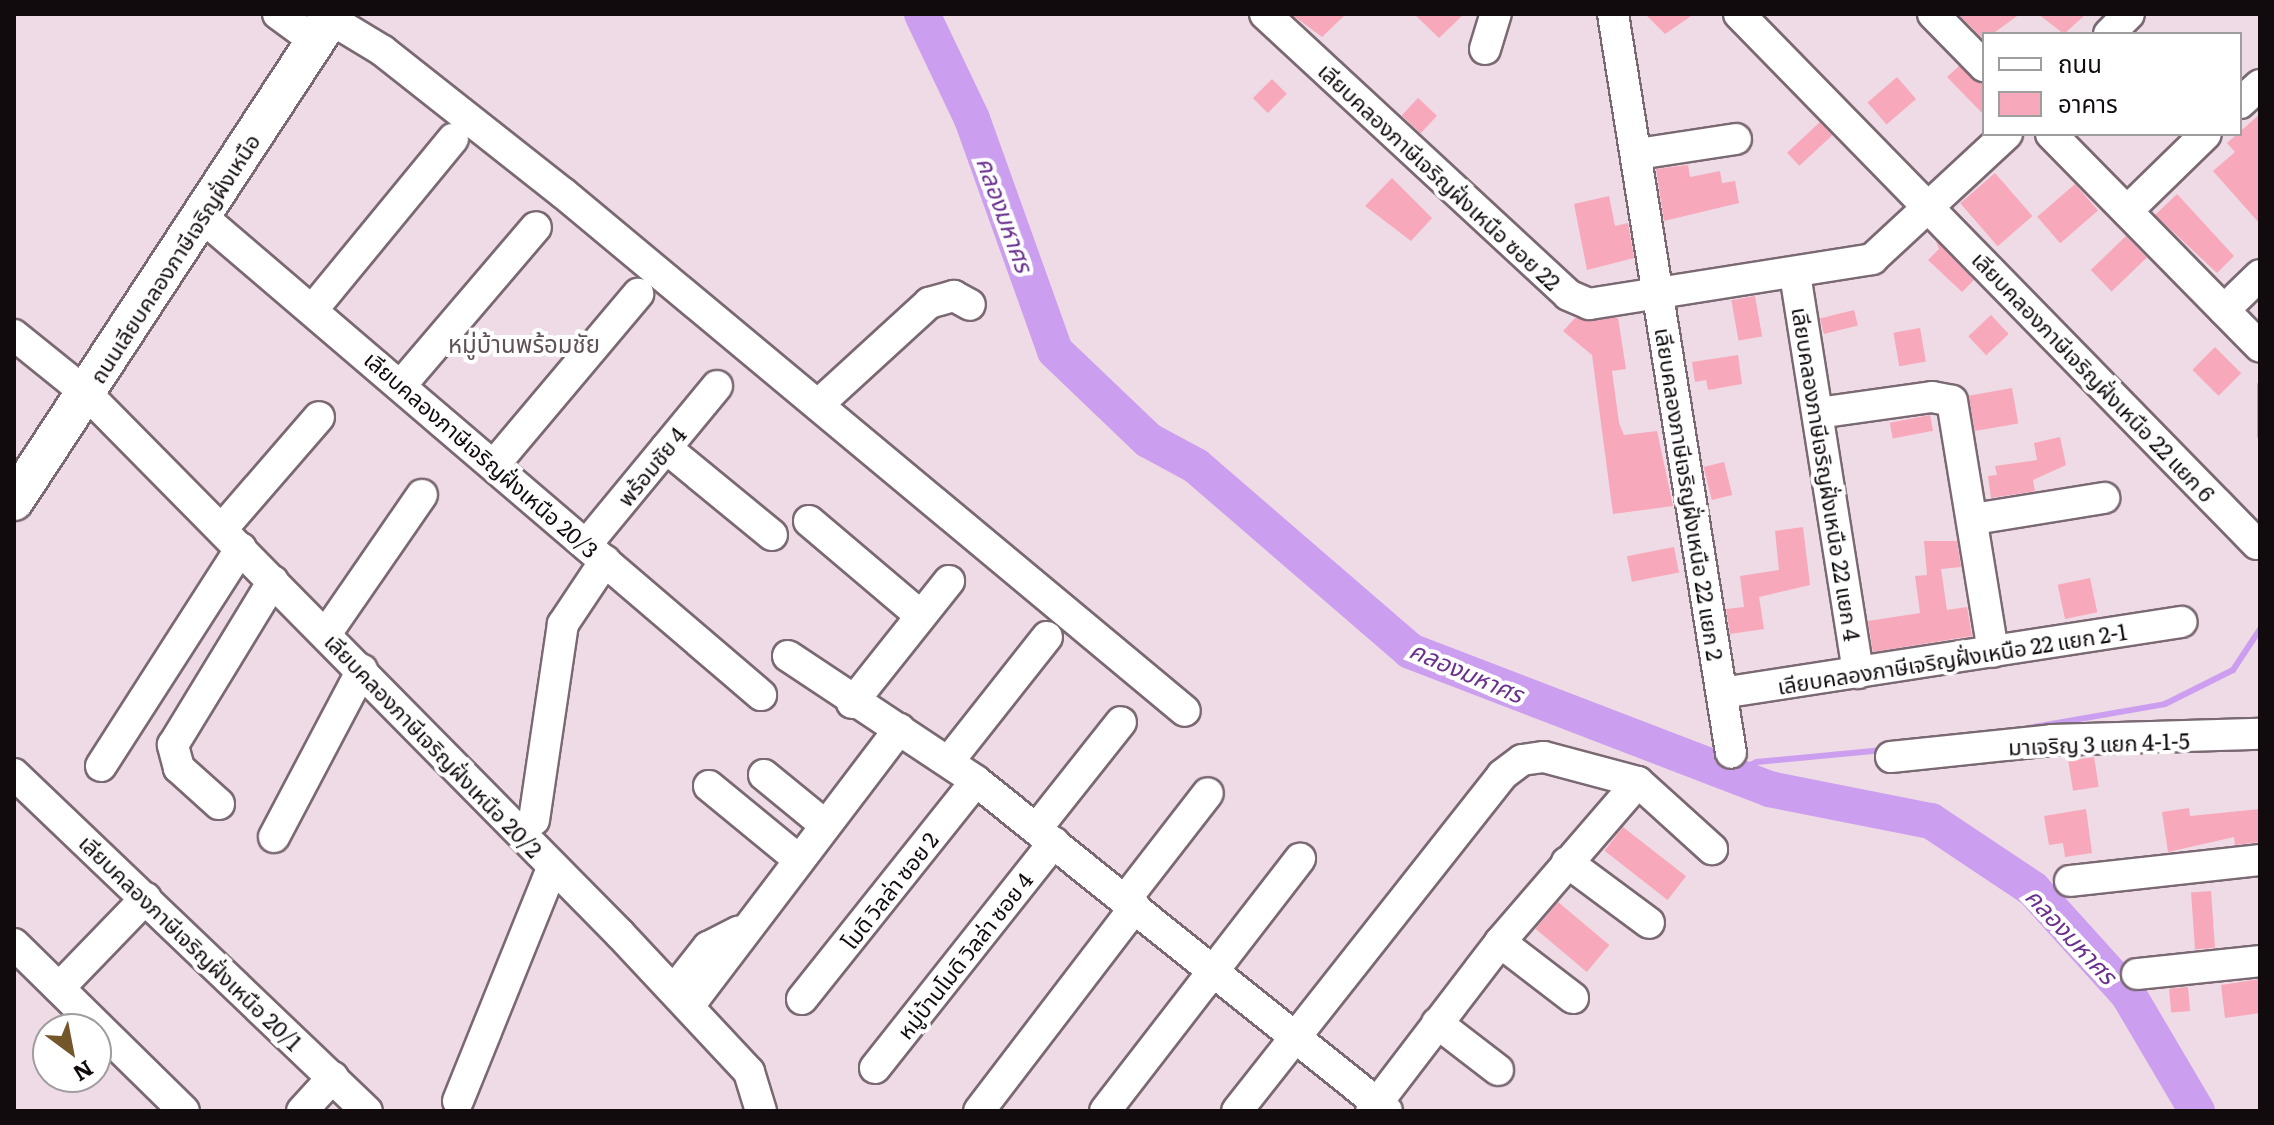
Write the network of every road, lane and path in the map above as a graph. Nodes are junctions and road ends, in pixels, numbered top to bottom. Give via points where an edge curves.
1 (278, 14) edge
2 (1265, 14) edge
3 (1496, 14) edge
4 (1613, 14) edge
5 (1739, 14) edge
6 (1933, 14) edge
7 (2129, 14) edge
8 (325, 22) edge
9 (2111, 32) edge
10 (1485, 49) dead end
11 (1982, 64) edge
12 (2260, 85) edge
13 (2242, 101) edge
14 (2005, 136) edge
15 (2053, 136) edge
16 (2204, 136) edge
17 (453, 139) dead end
18 (1736, 139) dead end
19 (1638, 154) junction
20 (1931, 209) junction
21 (2127, 211) junction
22 (201, 216) junction
23 (536, 227) dead end
24 (1795, 274) junction
25 (2260, 275) edge
26 (638, 294) dead end
27 (1658, 294) junction
28 (970, 305) dead end
29 (314, 308) junction
30 (2224, 310) junction
31 (14, 335) edge
32 (2260, 347) edge
33 (402, 384) junction
34 (717, 386) dead end
35 (86, 393) junction
36 (821, 402) junction
37 (1818, 413) junction
38 (319, 417) dead end
39 (666, 448) junction
40 (494, 465) junction
41 (422, 495) dead end
42 (2104, 498) dead end
43 (14, 501) edge
44 (1974, 519) junction
45 (809, 521) dead end
46 (772, 535) dead end
47 (231, 538) junction
48 (2257, 544) dead end
49 (596, 553) junction
50 (273, 581) junction
51 (949, 581) dead end
52 (920, 615) junction
53 (2182, 622) dead end
54 (326, 634) junction
55 (1047, 637) dead end
56 (1993, 652) junction
57 (788, 656) dead end
58 (362, 670) junction
59 (1858, 673) junction
60 (1722, 693) junction
61 (761, 695) dead end
62 (852, 703) junction
63 (1185, 711) dead end
64 (1121, 722) dead end
65 (899, 729) junction
66 (2260, 734) edge
67 (1731, 753) dead end
68 (1891, 757) dead end
69 (949, 761) junction
70 (101, 766) dead end
71 (14, 774) edge
72 (764, 775) dead end
73 (976, 781) junction
74 (1638, 782) junction
75 (709, 786) dead end
76 (1208, 793) dead end
77 (219, 804) dead end
78 (534, 820) dead end
79 (825, 825) junction
80 (1045, 835) junction
81 (274, 837) dead end
82 (1712, 849) dead end
83 (798, 859) junction
84 (1300, 859) dead end
85 (2260, 860) edge
86 (1567, 862) junction
87 (553, 866) junction
88 (2070, 881) dead end
89 (146, 898) junction
90 (1130, 904) junction
91 (1649, 923) dead end
92 (1500, 942) junction
93 (14, 944) edge
94 (2260, 961) edge
95 (1214, 969) junction
96 (2137, 974) dead end
97 (59, 988) junction
98 (682, 998) junction
99 (1573, 998) dead end
100 (802, 999) dead end
101 (1437, 1023) junction
102 (1296, 1037) junction
103 (875, 1068) dead end
104 (1498, 1070) dead end
105 (333, 1077) junction
106 (458, 1101) dead end
107 (1378, 1108) edge
108 (184, 1111) edge
109 (302, 1111) edge
110 (367, 1111) edge
111 (761, 1111) edge
112 (979, 1111) edge
113 (1105, 1111) edge
114 (1237, 1111) edge

1 - 8 street
2 - 27 street, เลียบคลองภาษีเจริญฝั่งเหนือ ซอย 22 via 1568,295 1589,304
3 - 10 street
4 - 19 street, เลียบคลองภาษีเจริญฝั่งเหนือ 22 แยก 2
5 - 20 street, เลียบคลองภาษีเจริญฝั่งเหนือ 22 แยก 6
6 - 11 street
7 - 9 street
8 - 22 main road, ถนนเลียบคลองภาษีเจริญฝั่งเหนือ
8 - 36 street via 383,51
12 - 13 street
14 - 20 street, เลียบคลองภาษีเจริญฝั่งเหนือ ซอย 22
15 - 21 street
16 - 21 street
17 - 29 street
18 - 19 street
19 - 27 street, เลียบคลองภาษีเจริญฝั่งเหนือ 22 แยก 2
20 - 24 street, เลียบคลองภาษีเจริญฝั่งเหนือ ซอย 22 via 1872,259
20 - 48 street, เลียบคลองภาษีเจริญฝั่งเหนือ 22 แยก 6
21 - 30 street
22 - 29 street, เลียบคลองภาษีเจริญฝั่งเหนือ 20/3
22 - 35 main road, ถนนเลียบคลองภาษีเจริญฝั่งเหนือ
23 - 33 street
24 - 27 street, เลียบคลองภาษีเจริญฝั่งเหนือ ซอย 22
24 - 37 street, เลียบคลองภาษีเจริญฝั่งเหนือ 22 แยก 4
25 - 30 street
26 - 40 street
27 - 60 street, เลียบคลองภาษีเจริญฝั่งเหนือ 22 แยก 2
28 - 36 street via 954,296 929,303
29 - 33 street, เลียบคลองภาษีเจริญฝั่งเหนือ 20/3
30 - 32 street
31 - 35 street, เลียบคลองภาษีเจริญฝั่งเหนือ 20/2
33 - 40 street, เลียบคลองภาษีเจริญฝั่งเหนือ 20/3
34 - 39 street, พร้อมชัย 4
35 - 43 main road, ถนนเลียบคลองภาษีเจริญฝั่งเหนือ
35 - 47 street, เลียบคลองภาษีเจริญฝั่งเหนือ 20/2
36 - 63 street
37 - 44 street via 1932,397 1952,401
37 - 59 street, เลียบคลองภาษีเจริญฝั่งเหนือ 22 แยก 4
38 - 47 street
39 - 46 street
39 - 49 street, พร้อมชัย 4
40 - 49 street, เลียบคลองภาษีเจริญฝั่งเหนือ 20/3
41 - 54 street
42 - 44 street
44 - 56 street
45 - 52 street
47 - 50 street, เลียบคลองภาษีเจริญฝั่งเหนือ 20/2
47 - 70 street
49 - 61 street, เลียบคลองภาษีเจริญฝั่งเหนือ 20/3
49 - 78 street, พร้อมชัย 4 via 563,624
50 - 54 street, เลียบคลองภาษีเจริญฝั่งเหนือ 20/2
50 - 77 street via 173,745 179,768
51 - 52 street
52 - 62 street
53 - 56 street, เลียบคลองภาษีเจริญฝั่งเหนือ 22 แยก 2-1
54 - 58 street, เลียบคลองภาษีเจริญฝั่งเหนือ 20/2
55 - 69 street
56 - 59 street, เลียบคลองภาษีเจริญฝั่งเหนือ 22 แยก 2-1
57 - 62 street
58 - 81 street
58 - 87 street, เลียบคลองภาษีเจริญฝั่งเหนือ 20/2
59 - 60 street, เลียบคลองภาษีเจริญฝั่งเหนือ 22 แยก 2-1
60 - 67 street, เลียบคลองภาษีเจริญฝั่งเหนือ 22 แยก 2
62 - 65 street
64 - 80 street, หมู่บ้านโมดิ วิลล่า ซอย 4
65 - 69 street
65 - 79 street
66 - 68 street, มาเจริญ 3 แยก 4-1-5 via 2052,740
69 - 73 street
71 - 89 street, เลียบคลองภาษีเจริญฝั่งเหนือ 20/1
72 - 79 street
73 - 80 street
73 - 100 street, โมดิ วิลล่า ซอย 2
74 - 82 street
74 - 86 street
74 - 102 street via 1544,757 1510,766
75 - 83 street
76 - 90 street
79 - 83 street
80 - 90 street
80 - 103 street, หมู่บ้านโมดิ วิลล่า ซอย 4
83 - 98 street via 738,932 708,947
84 - 95 street
85 - 88 street
86 - 91 street
86 - 92 street
87 - 98 street, เลียบคลองภาษีเจริญฝั่งเหนือ 20/2
87 - 106 street
89 - 97 street
89 - 105 street, เลียบคลองภาษีเจริญฝั่งเหนือ 20/1
90 - 95 street
90 - 112 street
92 - 99 street
92 - 101 street
93 - 97 street
94 - 96 street
95 - 102 street
95 - 113 street
97 - 108 street
98 - 111 street, เลียบคลองภาษีเจริญฝั่งเหนือ 20/2 via 749,1072
101 - 104 street
101 - 107 street
102 - 107 street
102 - 114 street
105 - 109 street
105 - 110 street, เลียบคลองภาษีเจริญฝั่งเหนือ 20/1

